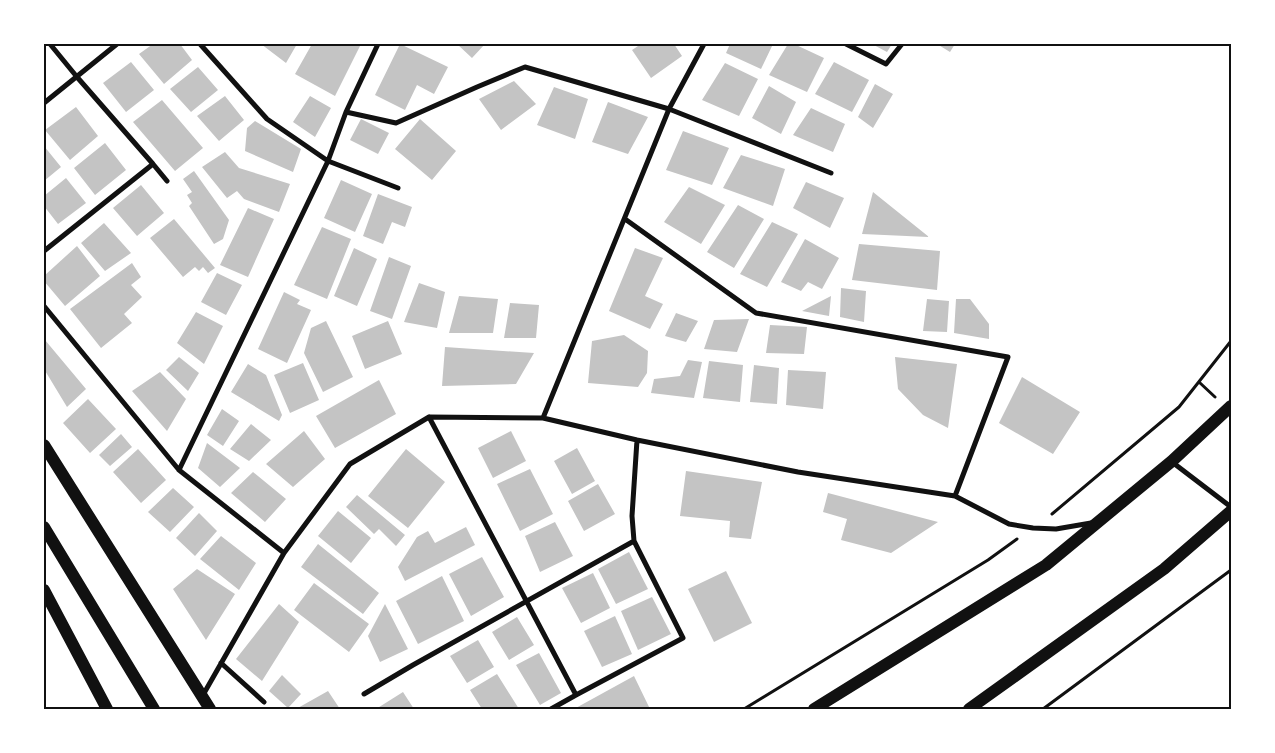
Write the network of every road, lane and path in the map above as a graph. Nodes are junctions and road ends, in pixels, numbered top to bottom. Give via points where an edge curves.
1 (50, 44) edge
2 (117, 44) edge
3 (200, 44) edge
4 (378, 44) edge
5 (704, 44) edge
6 (846, 44) edge
7 (902, 44) edge
8 (77, 77) junction
9 (44, 103) edge
10 (669, 109) junction
11 (346, 112) junction
12 (328, 161) junction
13 (153, 164) junction
14 (831, 173) dead end
15 (167, 181) dead end
16 (398, 188) dead end
17 (625, 219) junction
18 (44, 251) edge
19 (44, 306) edge
20 (1231, 341) edge
21 (1231, 406) edge
22 (429, 417) junction
23 (543, 418) junction
24 (637, 440) junction
25 (44, 446) edge
26 (1172, 461) junction
27 (179, 470) junction
28 (1077, 494) dead end
29 (955, 496) junction
30 (1231, 507) edge
31 (1231, 511) edge
32 (1099, 522) junction
33 (44, 527) edge
34 (634, 541) junction
35 (284, 553) junction
36 (988, 560) dead end
37 (1231, 570) edge
38 (44, 590) edge
39 (526, 602) junction
40 (221, 663) junction
41 (364, 694) dead end
42 (203, 695) junction
43 (576, 695) junction
44 (264, 702) dead end
45 (107, 709) edge
46 (154, 709) edge
47 (210, 709) edge
48 (551, 709) edge
49 (744, 709) edge
50 (814, 709) edge
51 (969, 709) edge
52 (1043, 709) edge

1 - 8 street
2 - 8 street
3 - 12 street via 267,120
4 - 11 street
5 - 10 street
6 - 7 street via 886,64
8 - 9 street
8 - 13 street
10 - 11 street via 526,67 396,123
10 - 14 street
10 - 17 street
11 - 12 street
12 - 16 street
12 - 27 street
13 - 15 street
13 - 18 street
17 - 23 street
17 - 29 street via 756,313 1008,357
19 - 27 street
20 - 28 path via 1179,407
21 - 26 main road
22 - 23 street
22 - 35 street via 350,464
22 - 39 street
23 - 24 street
24 - 29 street via 798,472
24 - 34 street via 632,516
25 - 42 main road
26 - 30 street
26 - 32 main road
27 - 35 street
29 - 32 street via 1009,524 1056,529
31 - 51 main road via 1164,569
32 - 50 main road via 1046,565
33 - 46 main road
34 - 39 street
34 - 43 street via 683,638
35 - 40 street
36 - 49 path
37 - 52 path
38 - 45 main road
39 - 41 street
39 - 43 street
40 - 42 street
40 - 44 street
42 - 47 main road
43 - 48 street

